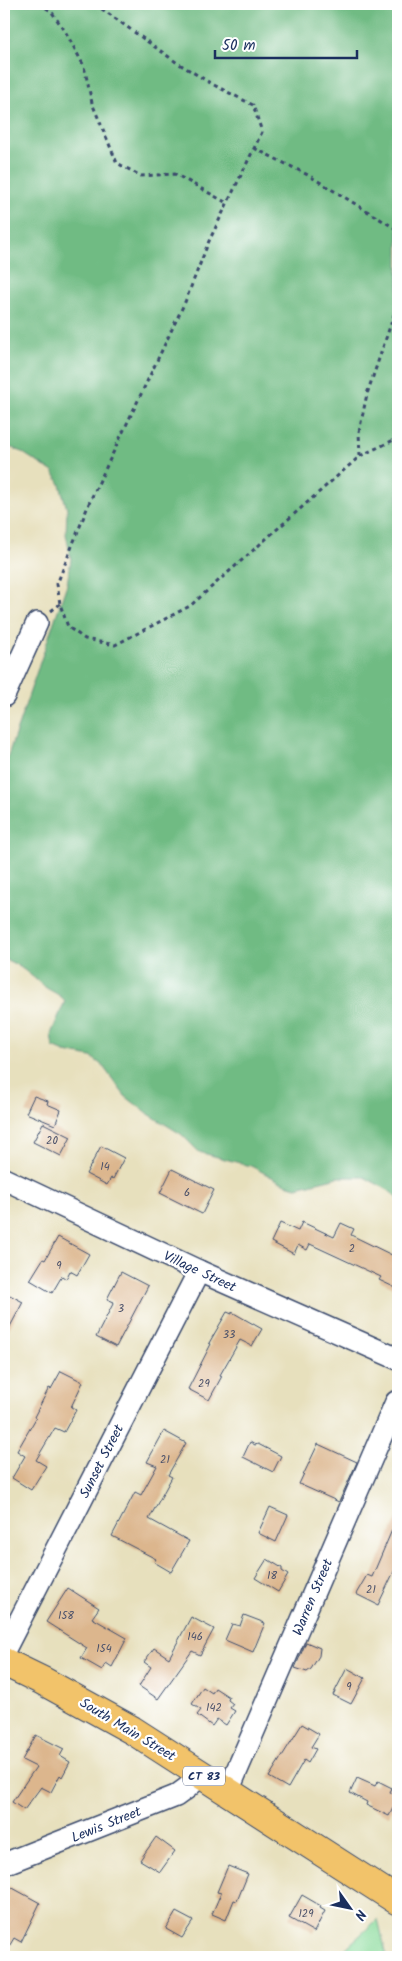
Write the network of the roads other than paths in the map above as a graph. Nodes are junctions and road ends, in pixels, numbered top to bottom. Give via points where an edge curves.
1 (37, 623) dead end
2 (4, 696) edge
3 (4, 1179) edge
4 (199, 1271) junction
5 (398, 1359) edge
6 (396, 1402) dead end
7 (4, 1651) edge
8 (4, 1662) edge
9 (202, 1774) junction
10 (228, 1791) junction
11 (4, 1864) edge
12 (398, 1902) edge

1 - 2 street
3 - 4 street, Village Street
4 - 5 street, Village Street
4 - 7 street, Sunset Street
6 - 10 street, Warren Street
8 - 9 main road, South Main Street / CT 83 via 98,1709
9 - 10 main road, South Main Street / CT 83
9 - 11 street, Lewis Street via 176,1796
10 - 12 main road, South Main Street / CT 83

